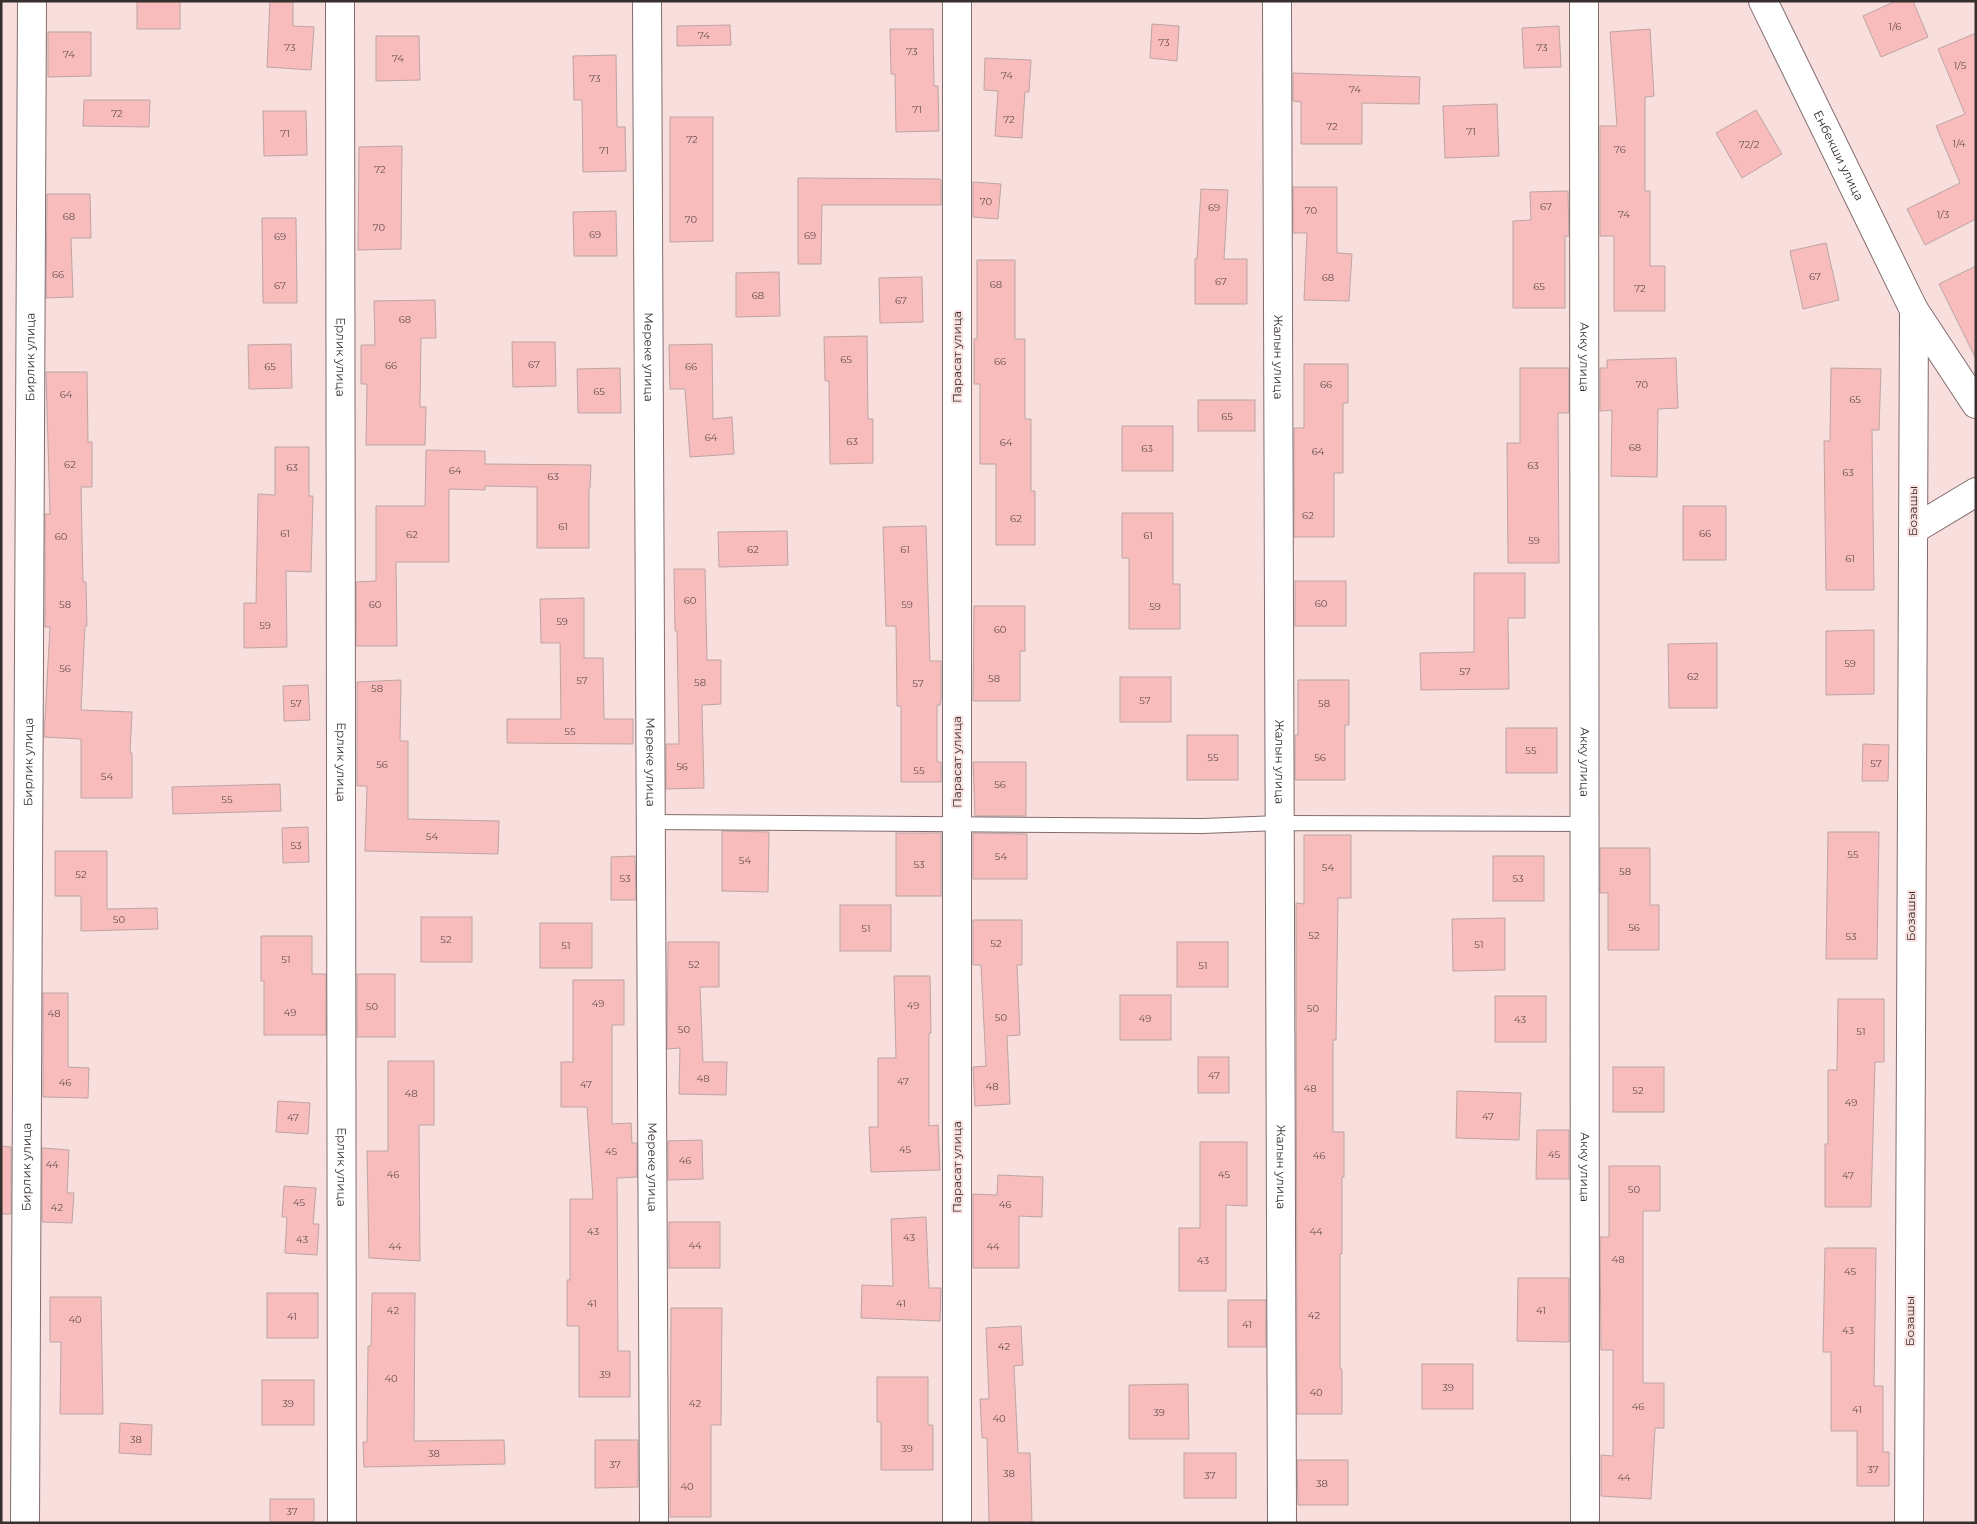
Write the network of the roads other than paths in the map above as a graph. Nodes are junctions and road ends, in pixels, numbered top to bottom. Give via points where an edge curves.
1 (32, 1) edge
2 (340, 1) edge
3 (647, 1) edge
4 (957, 1) edge
5 (1277, 1) edge
6 (1584, 1) edge
7 (1763, 1) edge
8 (1914, 310) junction
9 (1976, 404) edge
10 (1976, 492) edge
11 (1913, 530) junction
12 (650, 822) junction
13 (957, 822) junction
14 (1280, 823) junction
15 (1585, 824) junction
16 (25, 1523) edge
17 (342, 1523) edge
18 (654, 1523) edge
19 (957, 1523) edge
20 (1282, 1523) edge
21 (1585, 1523) edge
22 (1909, 1523) edge

1 - 16 street, Бирлик улица
2 - 17 street, Ерлик улица
3 - 12 street, Мереке улица
4 - 13 street, Парасат улица
5 - 14 street, Жалын улица
6 - 15 street, Акку улица
7 - 8 street, Енбекши улица
8 - 9 street, Енбекши улица
8 - 11 street, Бозашы
10 - 11 street
11 - 22 street, Бозашы
12 - 13 lane
12 - 18 street, Мереке улица
13 - 14 lane via 1203,826
13 - 19 street, Парасат улица
14 - 15 lane
14 - 20 street, Жалын улица
15 - 21 street, Акку улица

